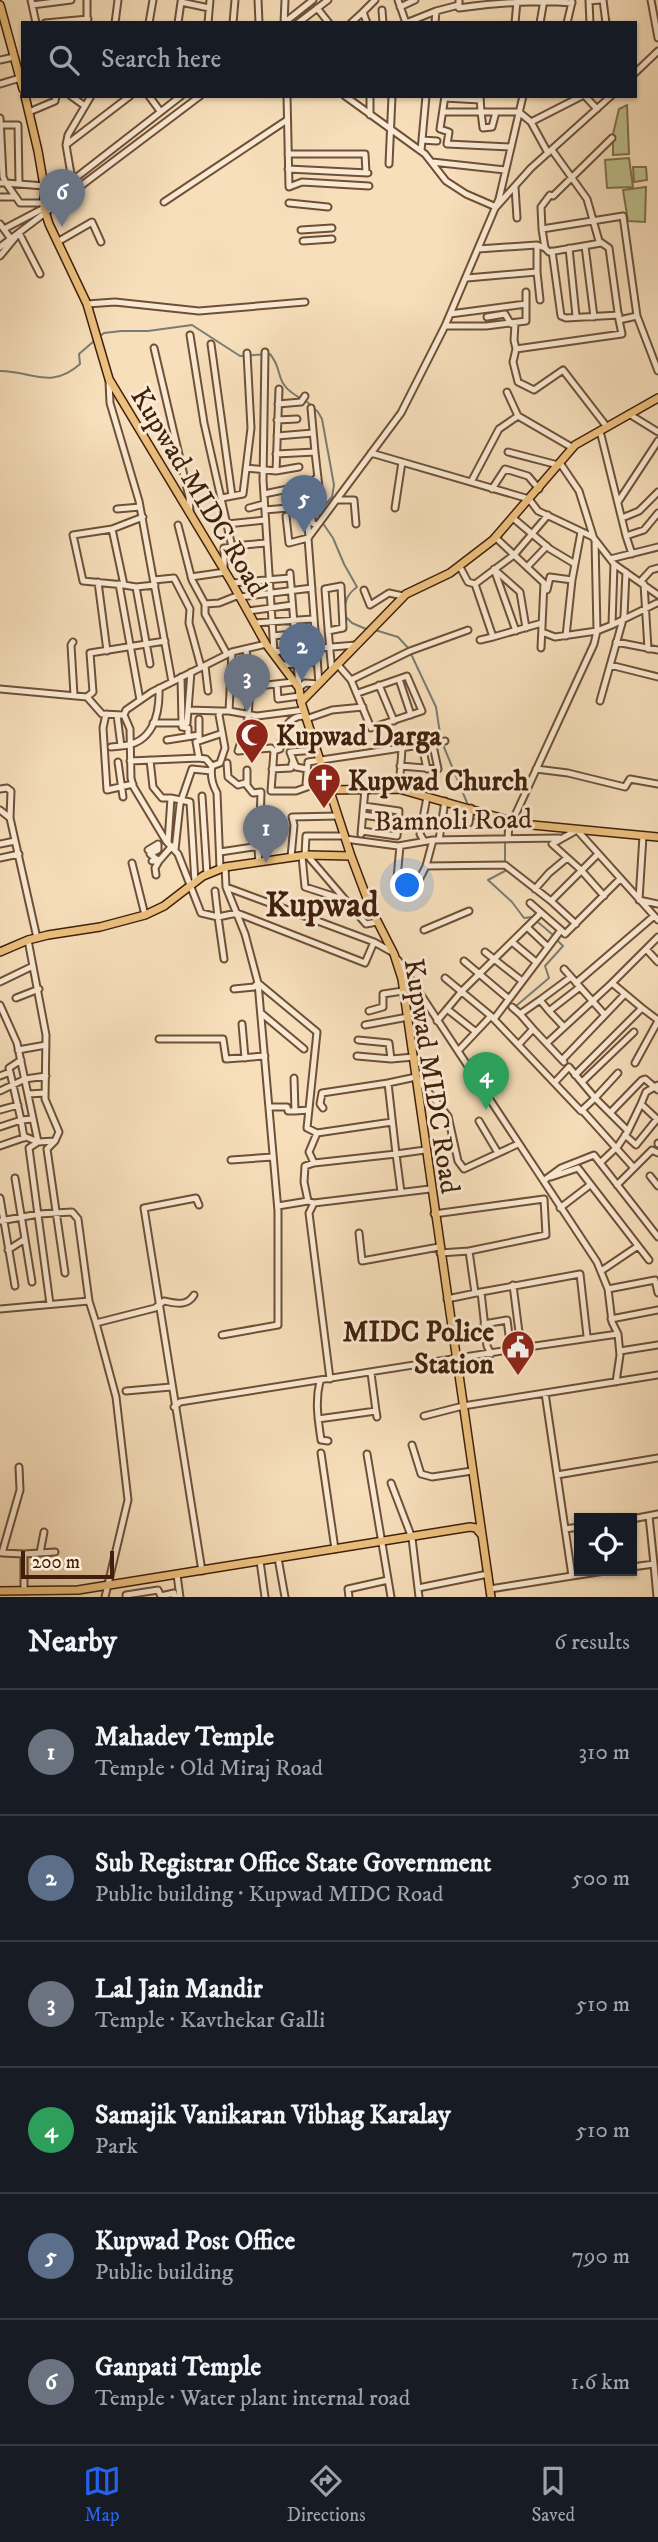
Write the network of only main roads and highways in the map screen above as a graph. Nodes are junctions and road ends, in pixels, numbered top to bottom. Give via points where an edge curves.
1 (0, 5) edge
2 (21, 82) edge
3 (26, 98) edge
4 (658, 398) edge
5 (301, 702) junction
6 (330, 790) junction
7 (658, 837) edge
8 (351, 856) junction
9 (0, 952) edge
10 (482, 1534) junction
11 (0, 1591) edge
12 (490, 1593) edge

1 - 2 main road
3 - 5 main road, Kupwad MIDC Road via 49,224 87,304 109,379
4 - 5 main road via 573,448 495,537 460,567 403,596
5 - 6 main road, Kupwad MIDC Road
6 - 7 main road via 399,789 510,821
6 - 8 main road, Kupwad MIDC Road
8 - 9 main road via 291,857 222,867 145,915 28,940
8 - 10 main road, Kupwad MIDC Road via 394,954 403,990
10 - 11 main road via 473,1527 78,1590
10 - 12 main road, Kupwad MIDC Road

